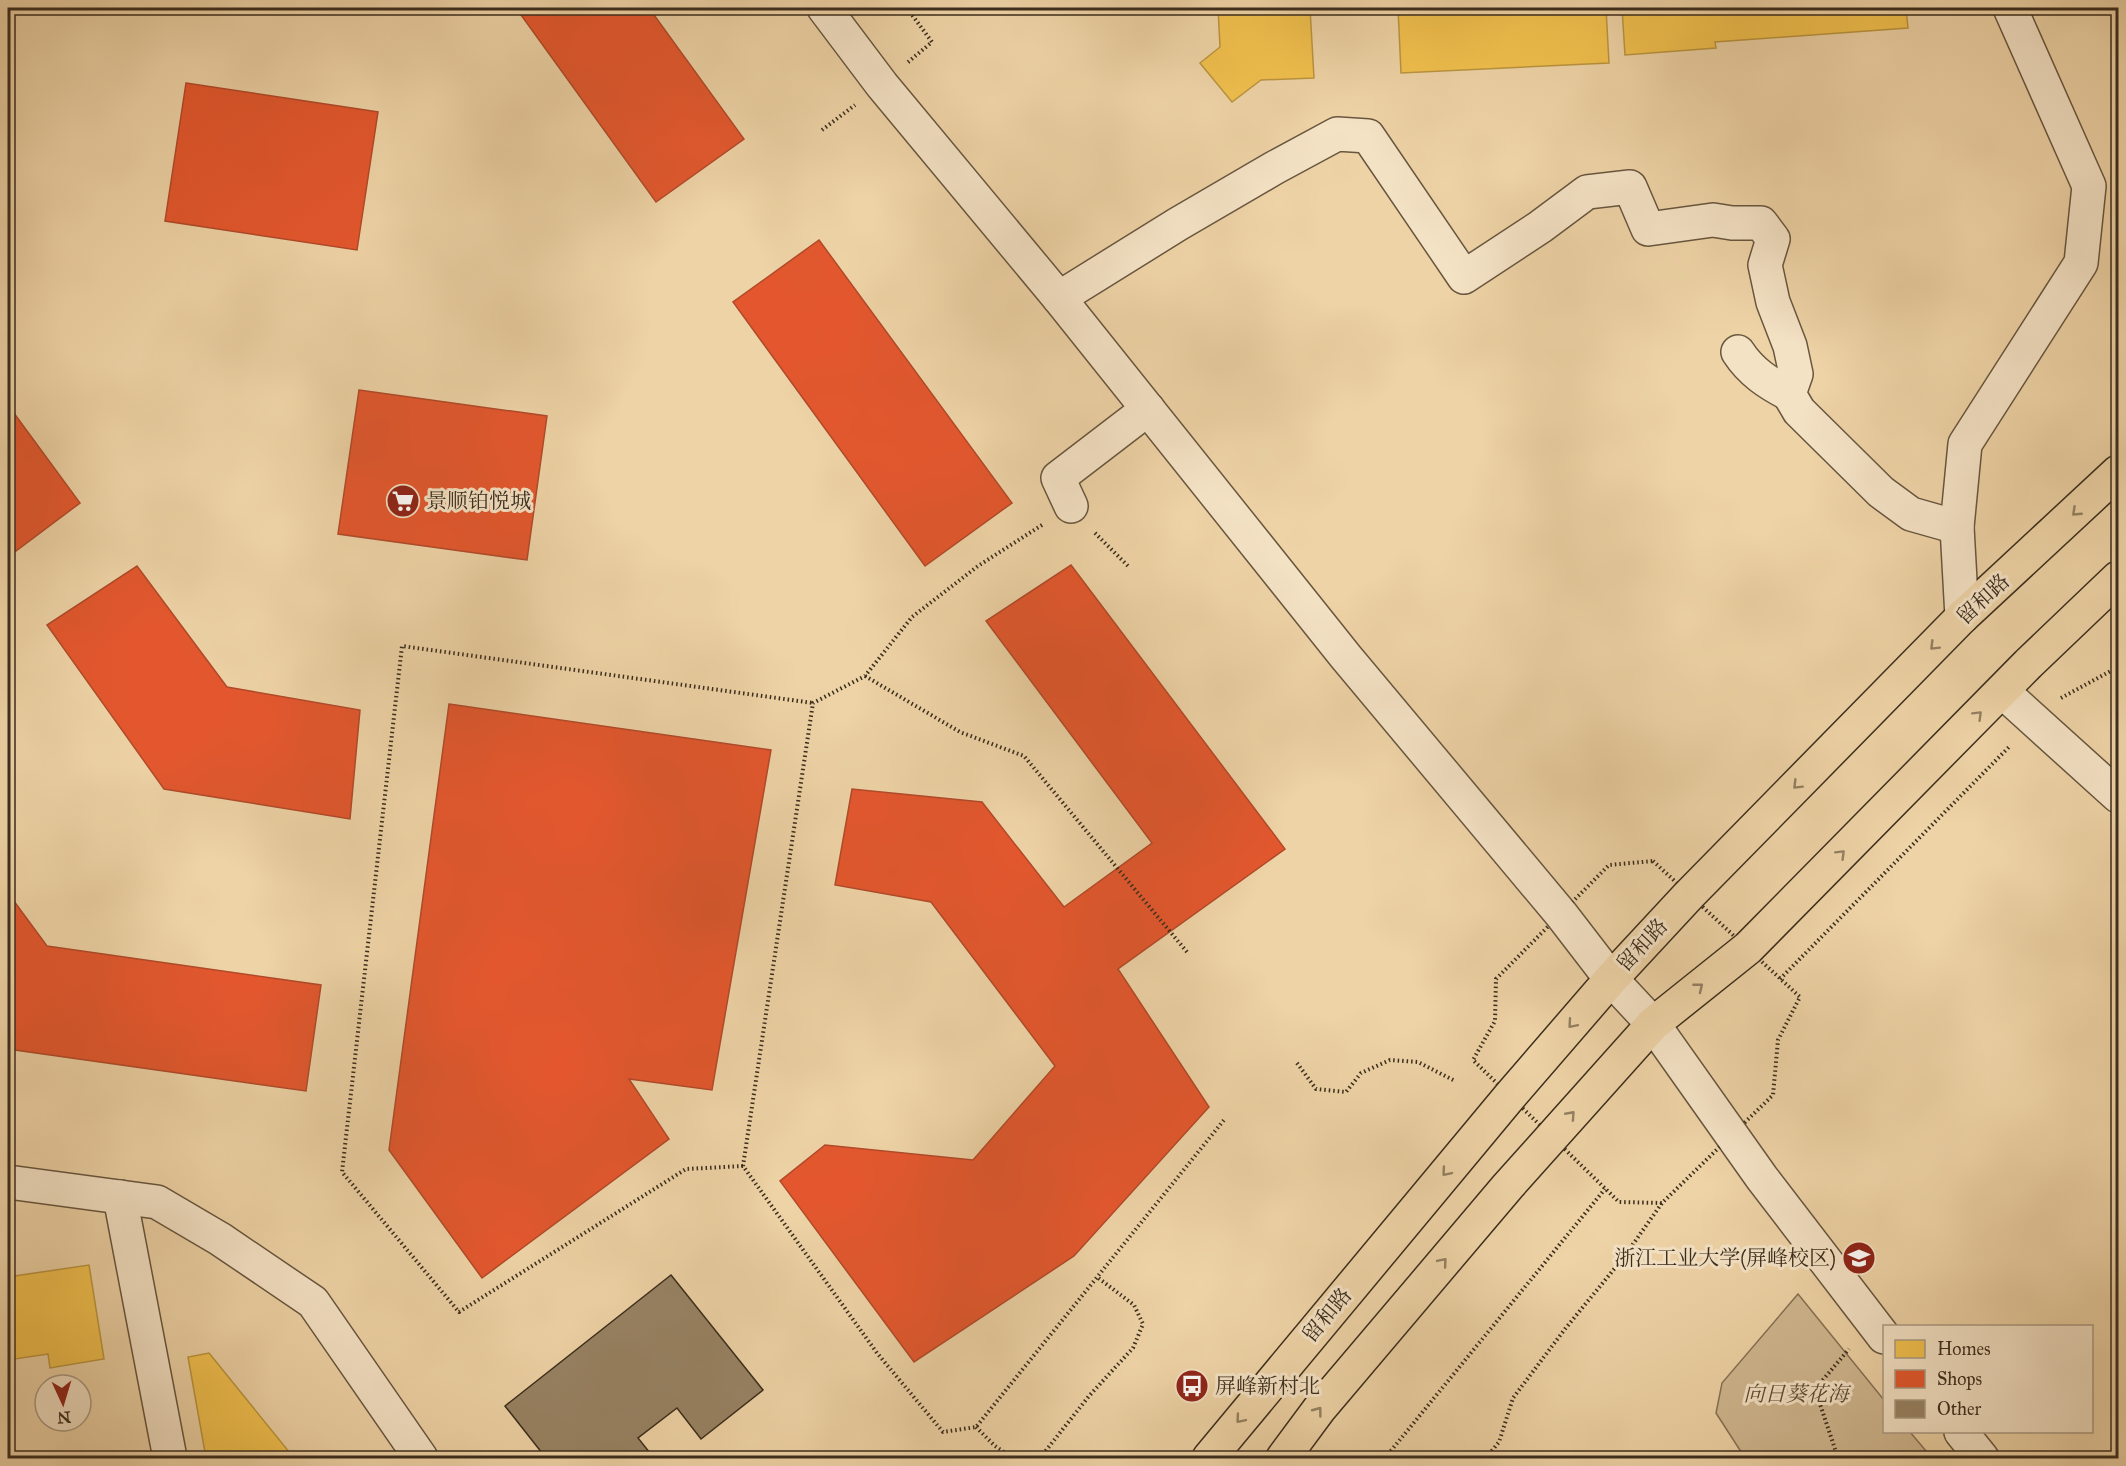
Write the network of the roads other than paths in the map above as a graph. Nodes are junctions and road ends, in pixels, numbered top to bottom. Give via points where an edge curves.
1 (2010, 8) edge
2 (833, 11) edge
3 (1059, 298) junction
4 (1738, 352) dead end
5 (1789, 394) junction
6 (1148, 410) junction
7 (2118, 472) edge
8 (1071, 506) road end
9 (1957, 527) junction
10 (2118, 578) edge
11 (1962, 617) junction
12 (2002, 692) junction
13 (2118, 796) edge
14 (1611, 979) junction
15 (1653, 1024) junction
16 (8, 1182) edge
17 (120, 1197) junction
18 (1878, 1330) edge
19 (1963, 1433) edge
20 (170, 1458) edge
21 (421, 1458) edge
22 (1209, 1458) edge
23 (1283, 1458) edge
24 (1982, 1458) edge

1 - 9 street via 2089,186 2088,197 2081,263 1965,444
2 - 3 street via 882,85
3 - 5 street via 1178,224 1337,134 1368,136 1464,277 1587,192 1630,186 1648,230 1713,220 1761,223 1773,239 1765,265 1796,374
3 - 6 street
4 - 5 street via 1746,365
5 - 9 street via 1799,411 1881,492 1911,514
6 - 8 street via 1058,478
6 - 14 street
7 -> 11 main road, 留和路
9 - 11 street
10 - 12 main road
11 -> 14 main road, 留和路
12 - 13 street
15 -> 12 main road via 1748,948
14 - 15 street
14 -> 22 main road, 留和路
15 - 18 street via 1762,1178
23 -> 15 main road via 1320,1408 1508,1186
16 - 17 street
17 - 20 street
17 - 21 street via 156,1202 220,1239 313,1302
19 - 24 street

